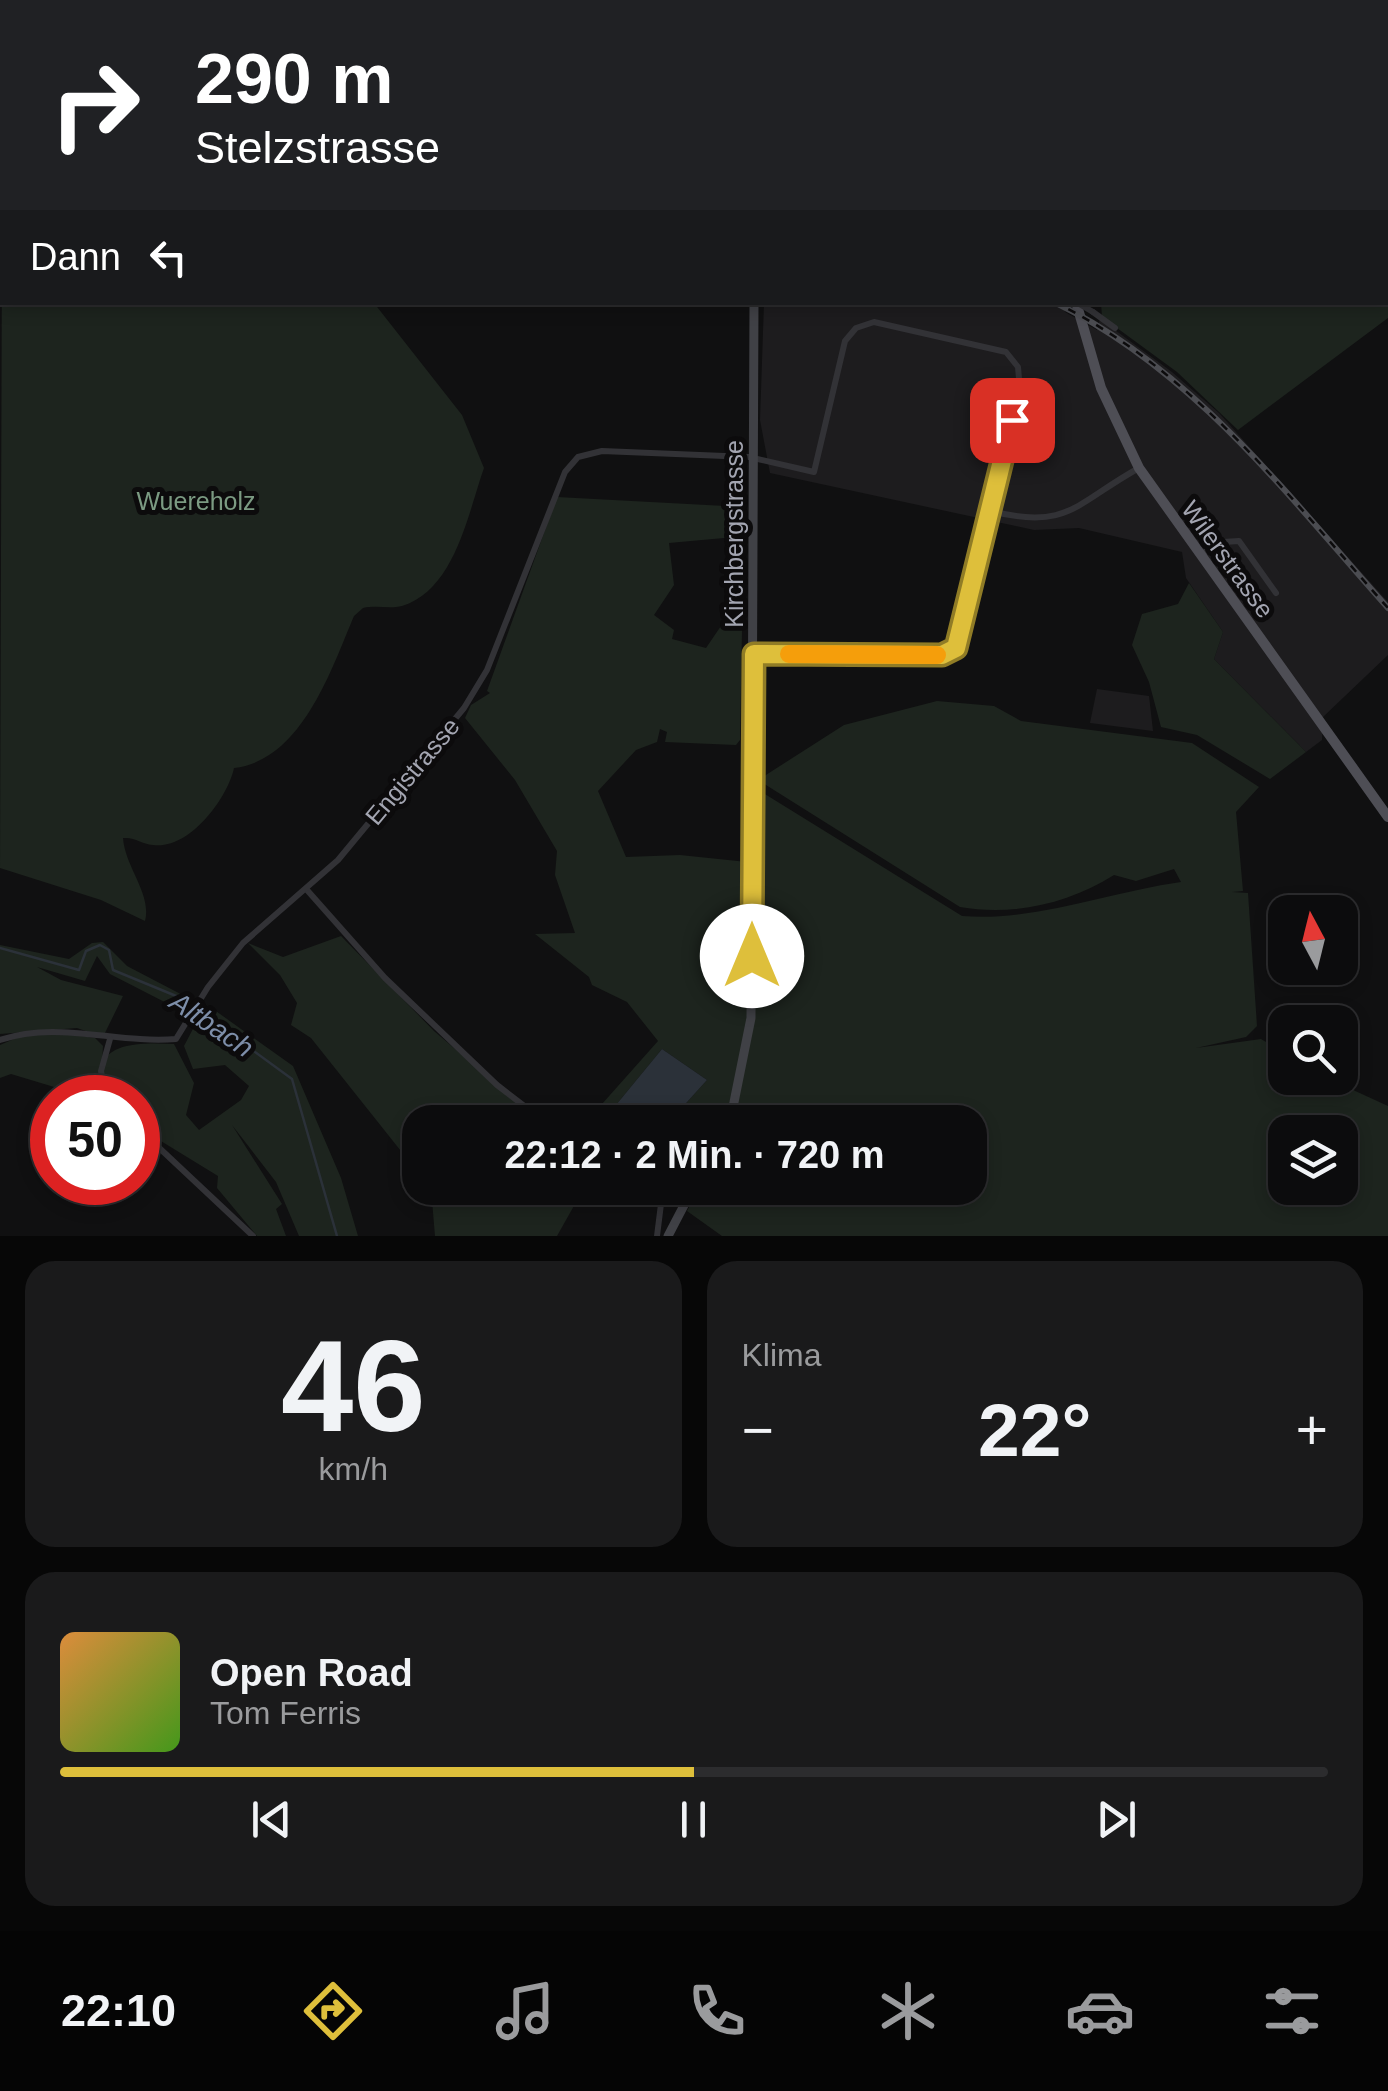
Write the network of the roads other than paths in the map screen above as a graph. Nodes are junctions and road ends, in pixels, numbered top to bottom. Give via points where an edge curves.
1 (754, 305) edge
2 (1077, 305) edge
3 (1081, 305) edge
4 (1116, 328) dead end
5 (756, 458) junction
6 (1138, 468) junction
7 (991, 512) junction
8 (1200, 554) junction
9 (1276, 593) dead end
10 (754, 654) junction
11 (1388, 817) edge
12 (307, 890) junction
13 (110, 1039) junction
14 (0, 1040) edge
15 (101, 1075) edge
16 (523, 1105) edge
17 (733, 1105) edge
18 (160, 1149) edge
19 (661, 1205) edge
20 (684, 1205) edge
21 (253, 1236) edge
22 (658, 1236) edge
23 (668, 1236) edge

1 - 5 main road, Kirchbergstrasse
2 - 6 main road, Wilerstrasse via 1101,388
3 - 4 street, bridge
5 - 7 street, Engistrasse via 814,472 845,341 863,324 996,349 1013,360 1020,378
5 - 10 main road, Kirchbergstrasse
5 - 12 street, Engistrasse via 602,452 569,465 487,670 464,708
6 - 7 street via 1058,517 1031,520
6 - 8 main road, Wilerstrasse
7 - 10 street via 960,641 950,653
8 - 9 street via 1238,541
8 - 11 main road, Wilerstrasse
10 - 17 main road, Kirchbergstrasse via 751,1018
12 - 13 street, Engistrasse via 243,944 176,1039
12 - 16 street via 385,978
13 - 14 street, Engistrasse via 48,1030
13 - 15 street
18 - 21 street
19 - 22 street
20 - 23 main road

